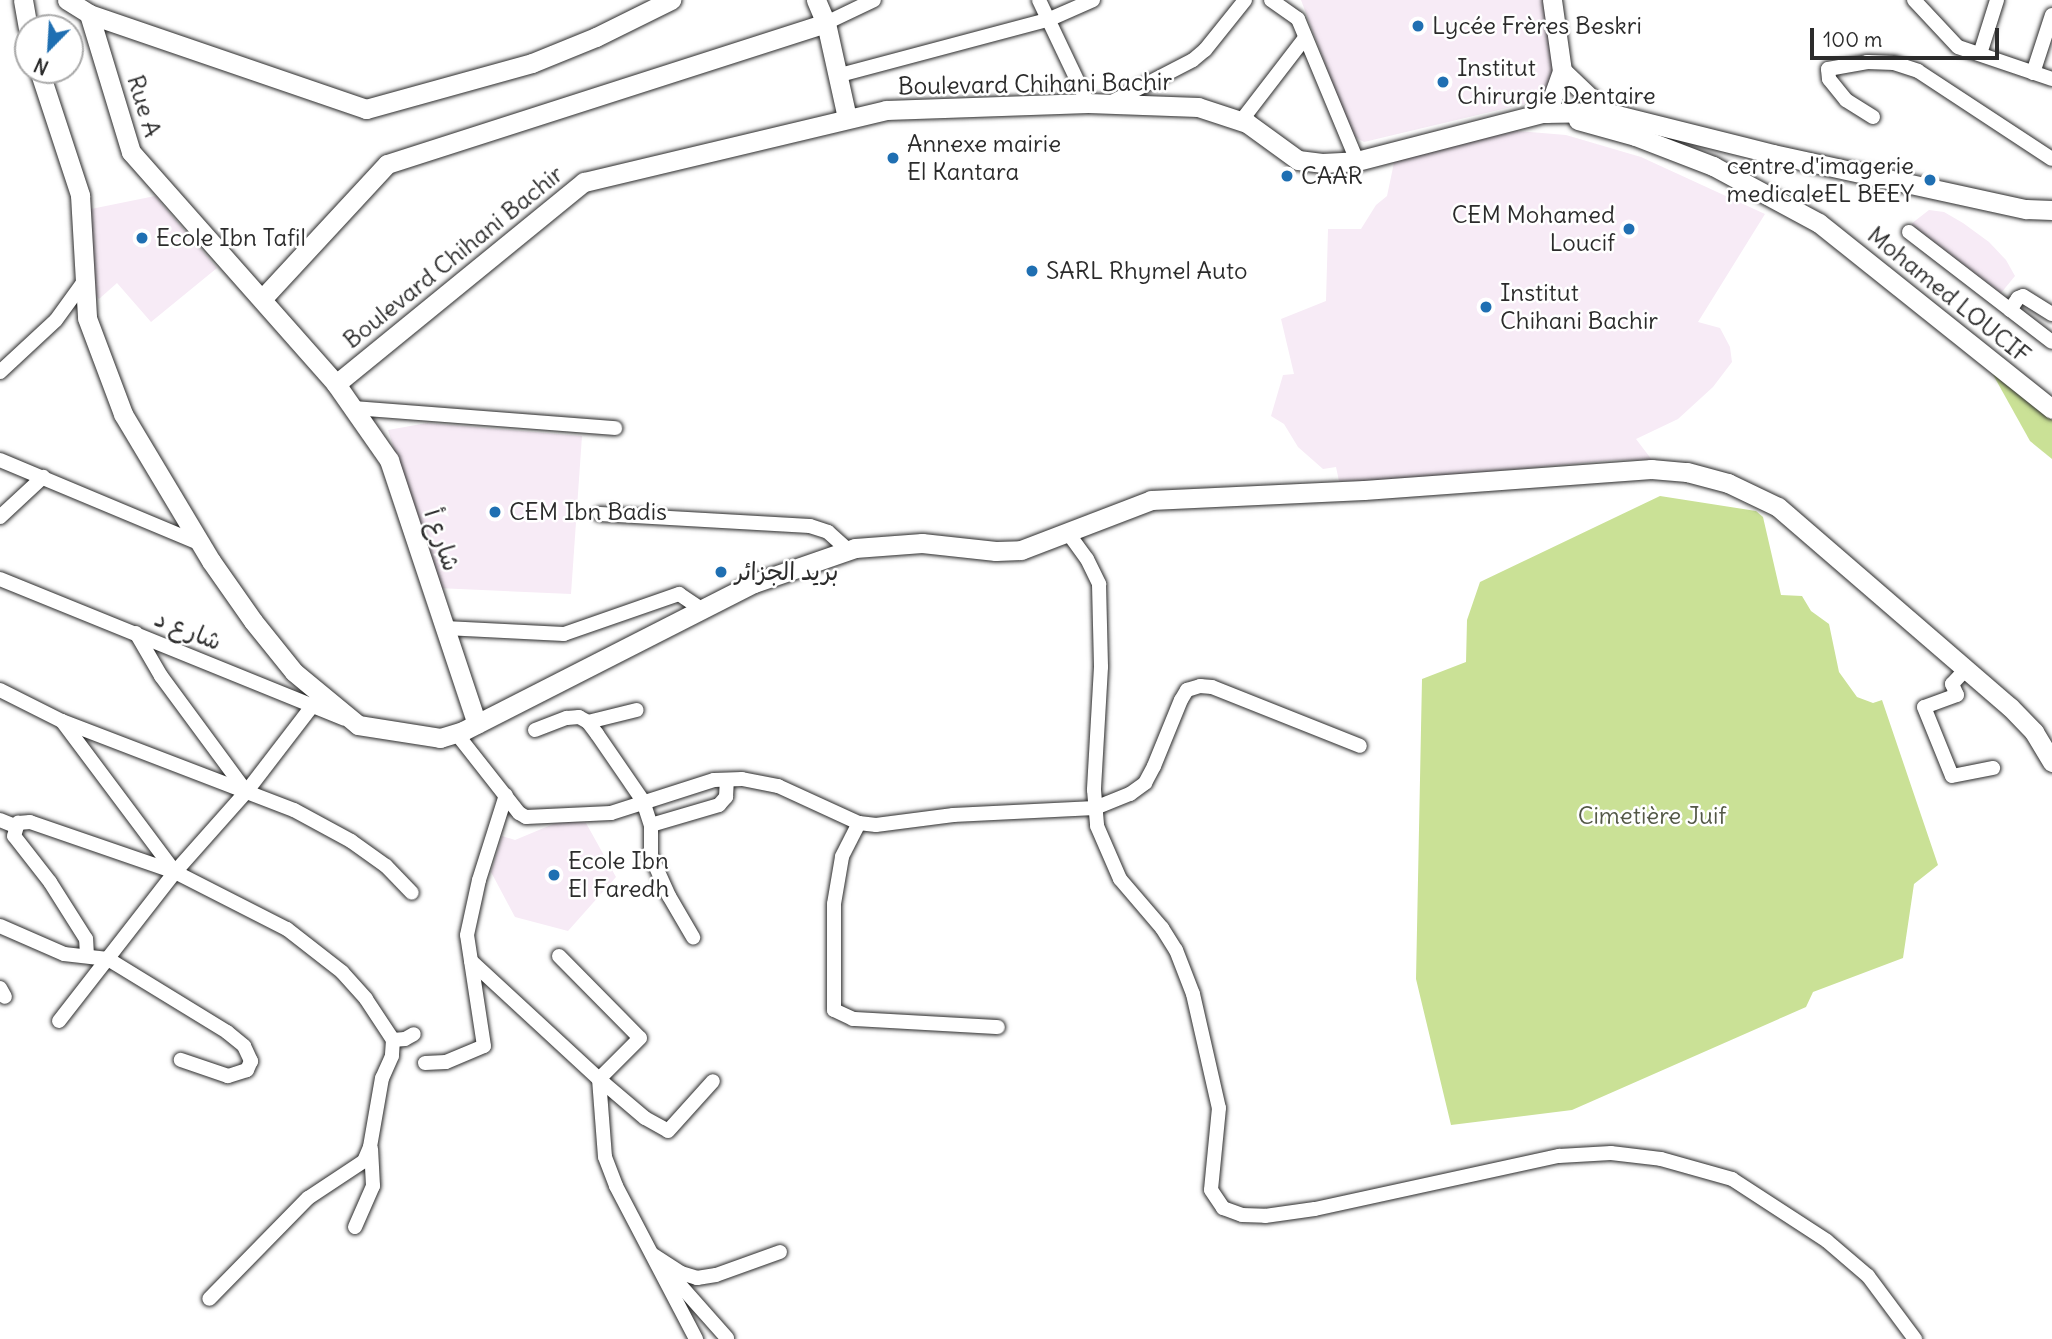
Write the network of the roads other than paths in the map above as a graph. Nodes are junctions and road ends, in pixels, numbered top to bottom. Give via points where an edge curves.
1 (67, 0) edge
2 (671, 0) edge
3 (816, 0) edge
4 (874, 0) edge
5 (1039, 0) edge
6 (1093, 0) edge
7 (1245, 0) edge
8 (1271, 0) edge
9 (1557, 0) edge
10 (1914, 0) edge
11 (1997, 0) edge
12 (89, 14) junction
13 (2052, 15) edge
14 (1050, 19) junction
15 (827, 23) junction
16 (1305, 38) junction
17 (1980, 54) junction
18 (1562, 71) junction
19 (2034, 72) junction
20 (840, 75) junction
21 (2052, 79) edge
22 (44, 84) edge
23 (1088, 103) junction
24 (1110, 103) junction
25 (1605, 112) junction
26 (1545, 113) junction
27 (1873, 117) dead end
28 (847, 118) junction
29 (1241, 121) junction
30 (1773, 154) junction
31 (2052, 159) edge
32 (1357, 161) junction
33 (1757, 188) junction
34 (2052, 210) edge
35 (1909, 232) dead end
36 (85, 280) junction
37 (262, 299) junction
38 (2010, 310) junction
39 (2052, 314) edge
40 (2052, 342) edge
41 (0, 372) edge
42 (336, 384) junction
43 (354, 408) junction
44 (2052, 409) edge
45 (615, 428) dead end
46 (0, 460) edge
47 (43, 477) junction
48 (600, 514) dead end
49 (0, 517) edge
50 (1068, 533) junction
51 (201, 544) junction
52 (848, 550) junction
53 (0, 579) edge
54 (701, 609) junction
55 (445, 628) junction
56 (136, 633) junction
57 (1967, 668) junction
58 (0, 691) edge
59 (316, 701) junction
60 (637, 710) dead end
61 (62, 721) junction
62 (588, 722) junction
63 (477, 724) junction
64 (535, 730) dead end
65 (456, 733) junction
66 (1360, 746) dead end
67 (2052, 762) edge
68 (1993, 768) dead end
69 (727, 780) junction
70 (247, 791) junction
71 (506, 795) junction
72 (643, 801) junction
73 (1095, 808) junction
74 (0, 820) edge
75 (859, 823) junction
76 (651, 825) junction
77 (15, 826) junction
78 (176, 872) junction
79 (412, 893) dead end
80 (0, 926) edge
81 (693, 937) dead end
82 (87, 956) junction
83 (559, 956) dead end
84 (108, 959) junction
85 (471, 961) junction
86 (59, 1021) dead end
87 (998, 1027) dead end
88 (414, 1034) dead end
89 (393, 1040) junction
90 (181, 1060) dead end
91 (425, 1063) dead end
92 (599, 1079) junction
93 (713, 1081) dead end
94 (370, 1147) junction
95 (355, 1227) dead end
96 (780, 1252) dead end
97 (651, 1253) junction
98 (209, 1299) dead end
99 (727, 1338) edge
100 (696, 1339) edge
101 (1915, 1339) edge

1 - 12 main road
2 - 12 main road via 532,63 366,110
3 - 15 main road
4 - 15 street
5 - 14 street
6 - 14 street
7 - 24 street via 1193,60
8 - 16 street via 1297,19
9 - 18 main road
10 - 17 street via 1958,47
11 - 17 street
12 - 37 main road, Rue A via 131,152
13 - 19 street
14 - 20 street
14 - 23 street
15 - 20 main road
15 - 37 main road via 387,164
16 - 29 street
16 - 32 street
17 - 19 street
18 - 25 main road
18 - 26 main road
19 - 21 street
20 - 28 main road
22 - 36 main road via 80,195
23 - 24 main road, Boulevard Chihani Bachir
23 - 28 main road, Boulevard Chihani Bachir via 926,106
24 - 29 main road, Boulevard Chihani Bachir via 1198,107
25 - 26 main road, Boulevard Chihani Bachir
25 - 30 main road
26 - 32 main road, Boulevard Chihani Bachir
26 - 33 main road, Mohamed LOUCIF via 1635,136
27 - 31 street via 1846,100 1829,79 1828,69 1867,62 1894,63 1918,71
28 - 42 main road, Boulevard Chihani Bachir via 584,182
29 - 32 main road, Boulevard Chihani Bachir via 1298,160
30 - 33 main road via 1748,156 1741,162 1743,173
30 - 34 main road via 2026,209
33 - 44 main road, Mohamed LOUCIF via 1819,223
35 - 38 street
36 - 41 street via 56,320
36 - 51 main road via 87,318 123,414
37 - 42 main road, شارع أ
38 - 39 street via 2023,296
38 - 40 street
42 - 43 main road, شارع أ
43 - 45 street
43 - 55 main road, شارع أ via 389,460
46 - 47 street
47 - 49 street
47 - 51 street
48 - 52 street via 810,526 828,532
50 - 52 main road via 1021,550 894,543
50 - 57 main road via 1151,500 1364,490 1574,472 1687,472 1728,482 1778,507
50 - 73 street via 1099,584
51 - 59 main road via 253,621
52 - 54 main road via 754,583
53 - 56 street, شارع د
54 - 55 street via 679,594 564,634
54 - 63 main road
55 - 63 main road, شارع أ
56 - 59 street, شارع د
56 - 70 street via 161,676
57 - 67 main road via 2034,732
57 - 68 street via 1952,684 1957,695 1924,707 1952,776
58 - 61 street
59 - 65 main road via 358,725 440,738
59 - 70 street
60 - 62 street
61 - 70 street
61 - 78 street
62 - 64 street via 567,718
62 - 72 street
63 - 65 main road
65 - 71 street
66 - 73 street via 1200,686 1187,690 1181,700 1145,783
69 - 72 street
69 - 75 street via 778,786
69 - 76 street via 726,797 719,805
70 - 78 street
70 - 79 street via 351,841 386,866
71 - 72 street via 519,813 536,818 611,813
71 - 85 street via 467,934
72 - 76 street
73 - 75 street
73 - 101 street via 1097,826 1120,878 1176,950 1193,994 1219,1108 1211,1190 1223,1208 1265,1216 1315,1209 1559,1156 1611,1153 1661,1159 1732,1179 1827,1241 1868,1276
74 - 77 street
75 - 87 street via 842,857 834,904 834,1010 853,1019
76 - 81 street via 651,856
77 - 78 street via 30,822
77 - 82 street via 14,835 86,939
78 - 84 street
78 - 89 street via 254,910 313,947 358,990
80 - 82 street via 64,954
82 - 84 street
83 - 92 street via 640,1038
84 - 86 street
84 - 90 street via 227,1032 244,1046 251,1061 247,1070 228,1076
85 - 91 street via 484,1046 446,1062
85 - 92 street
88 - 89 street
89 - 94 street
92 - 93 street via 668,1131
92 - 97 street via 605,1157 615,1186
94 - 95 street via 373,1186
94 - 98 street via 364,1161 307,1198
96 - 97 street via 697,1278
97 - 99 street
97 - 100 street

